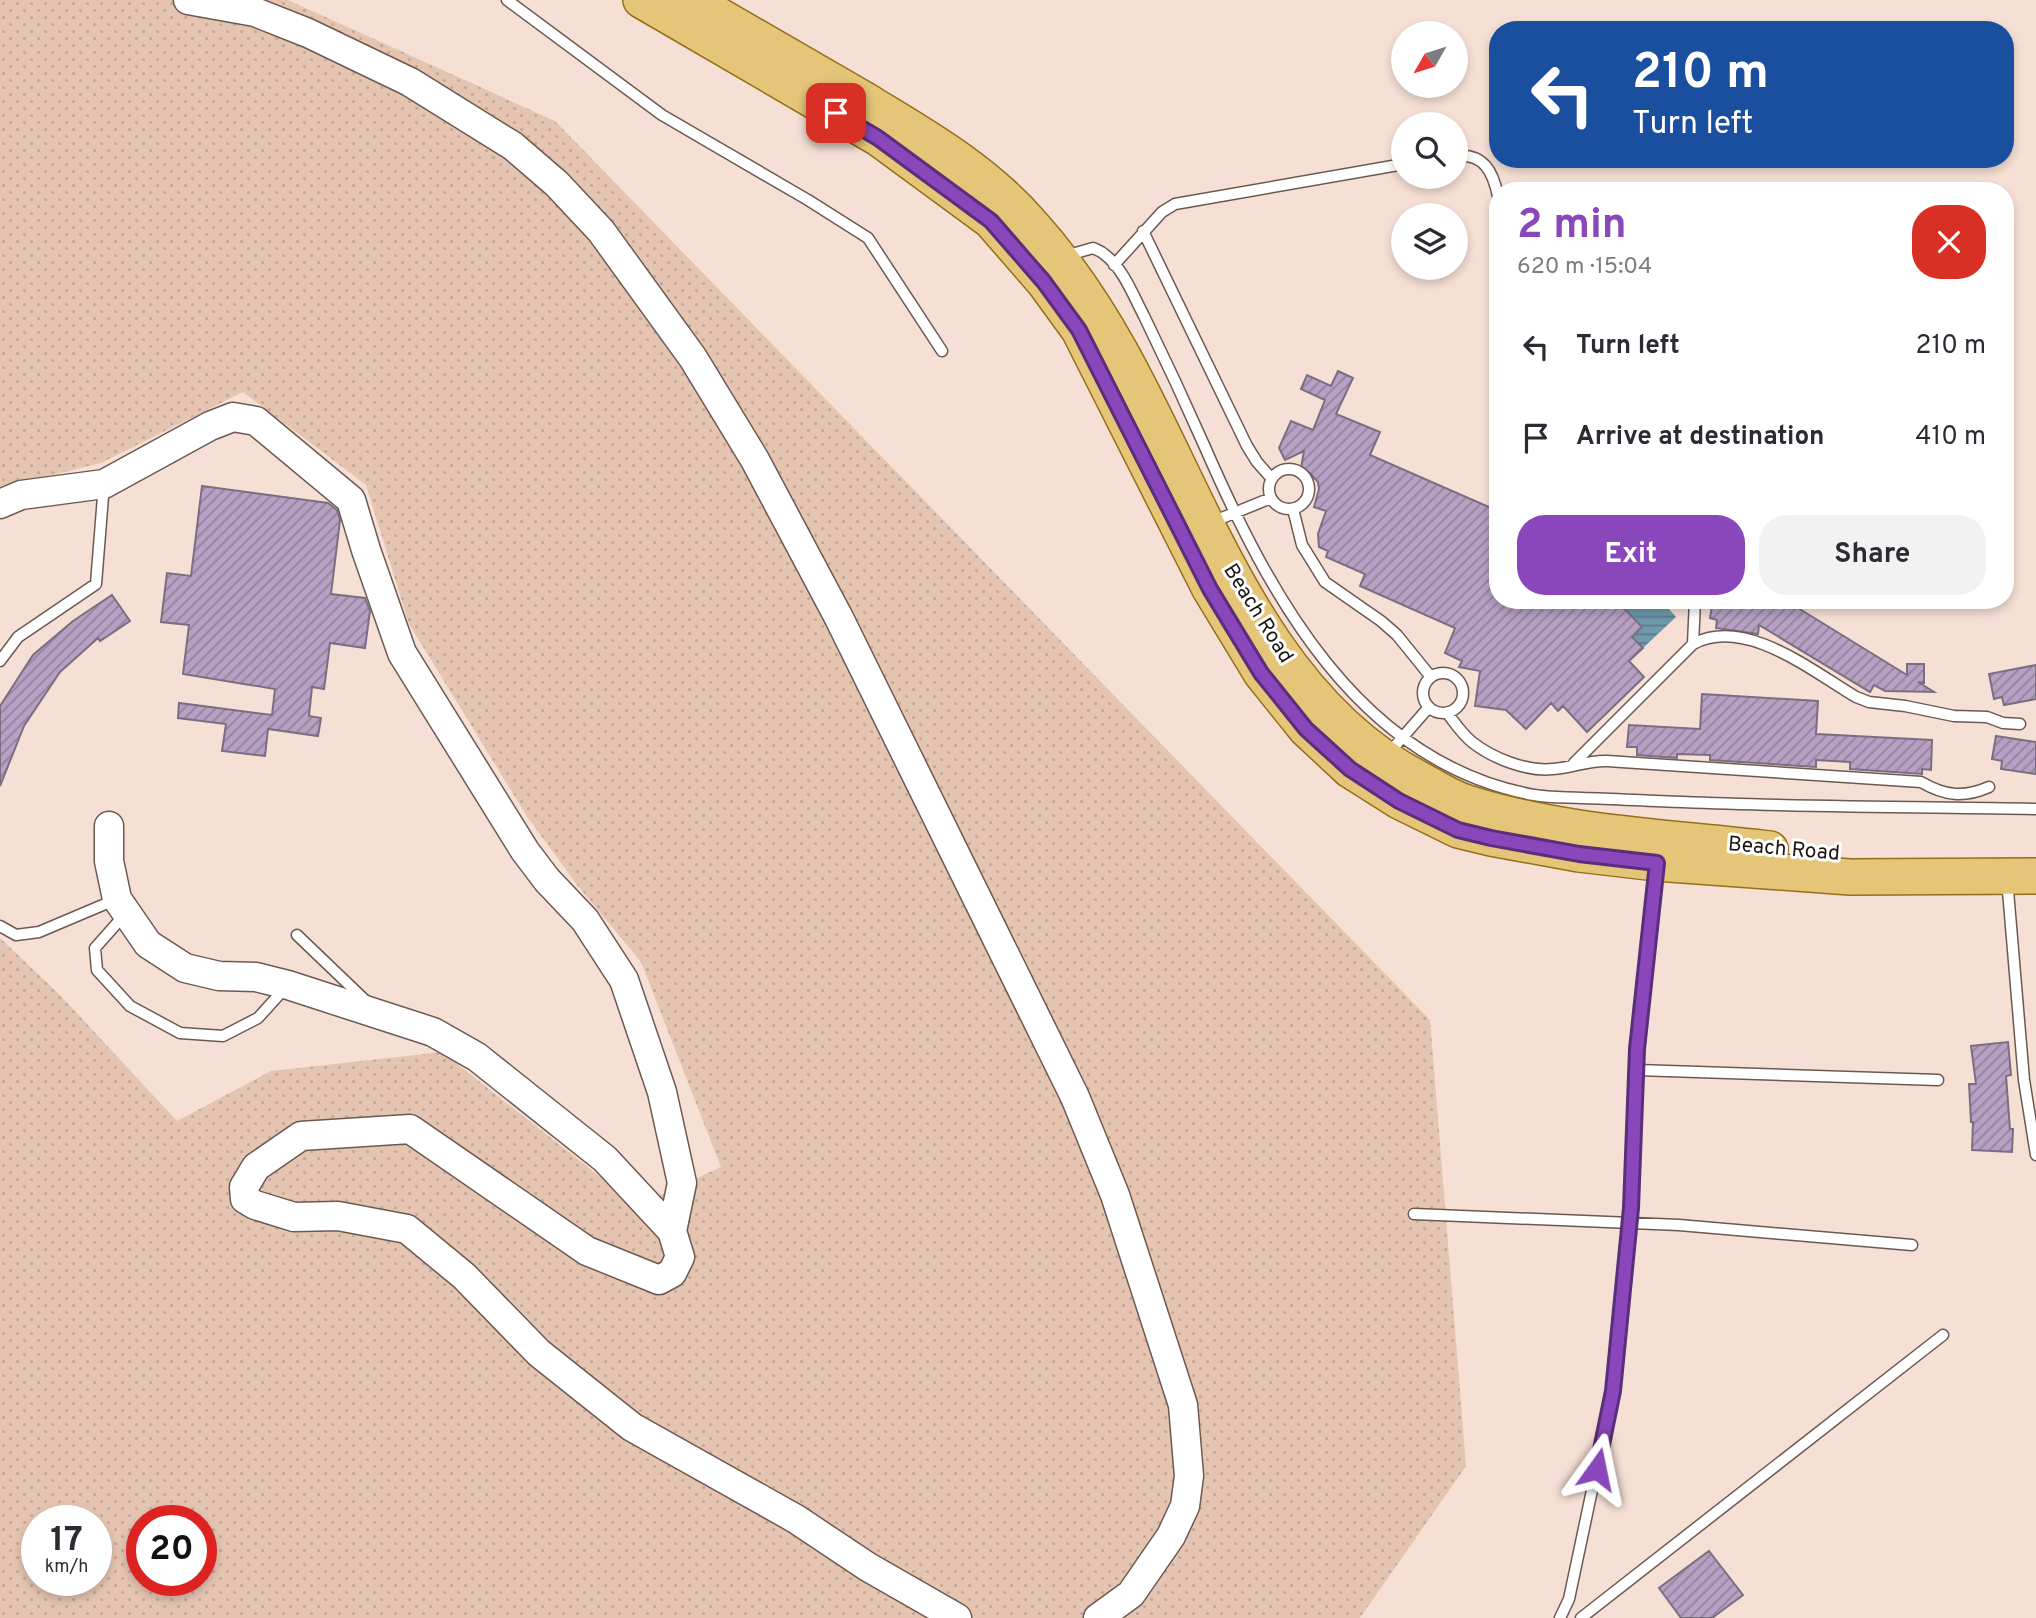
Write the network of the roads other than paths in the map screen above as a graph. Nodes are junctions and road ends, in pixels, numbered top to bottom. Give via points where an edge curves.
1 (188, 0) edge
2 (507, 0) edge
3 (641, 0) edge
4 (692, 0) edge
5 (1468, 157) edge
6 (1391, 166) edge
7 (1494, 182) edge
8 (1143, 232) junction
9 (1059, 258) junction
10 (1114, 265) junction
11 (942, 351) dead end
12 (1165, 472) junction
13 (1272, 479) junction
14 (104, 484) junction
15 (1271, 498) junction
16 (0, 503) edge
17 (1293, 509) junction
18 (1220, 518) junction
19 (1695, 609) edge
20 (1693, 644) junction
21 (0, 661) edge
22 (1431, 677) junction
23 (1429, 707) junction
24 (1447, 713) junction
25 (2020, 724) dead end
26 (1393, 747) junction
27 (1572, 765) junction
28 (1989, 787) dead end
29 (2036, 809) edge
30 (109, 826) dead end
31 (2036, 854) edge
32 (1657, 863) junction
33 (2021, 876) edge
34 (121, 906) junction
35 (0, 926) edge
36 (297, 935) dead end
37 (288, 985) junction
38 (381, 1014) junction
39 (1637, 1070) junction
40 (1938, 1080) dead end
41 (2036, 1155) edge
42 (1414, 1214) dead end
43 (1628, 1223) junction
44 (673, 1231) junction
45 (1912, 1245) dead end
46 (1943, 1335) dead end
47 (957, 1618) edge
48 (1098, 1618) edge
49 (1560, 1618) edge
50 (1581, 1618) edge

1 - 48 street via 255,12 308,33 410,82 513,146 601,232 693,358 755,460 839,618 1075,1097 1115,1195 1183,1405 1189,1476 1185,1506 1171,1536 1130,1594
2 - 11 lane via 662,115 868,238
3 - 12 main road via 878,138 991,221 1079,330
4 - 9 main road, Beach Road via 927,137 1010,200
5 - 7 lane via 1483,163
6 - 8 lane via 1191,199 1162,212
8 - 10 lane
8 - 13 lane via 1247,446
9 - 10 lane via 1093,248
9 - 12 main road, Beach Road via 1120,350
10 - 18 lane via 1173,374
12 - 18 main road, Beach Road
12 - 32 main road via 1210,589 1261,673 1306,729 1350,769 1399,801 1458,830 1566,852
13 - 15 lane
13 - 17 lane via 1289,469 1306,478 1308,497
14 - 16 street via 22,495
14 - 21 lane via 96,584 18,637
14 - 44 street via 233,417 256,421 351,500 402,653 525,851 585,920 624,980 662,1092 682,1183
15 - 17 lane via 1280,507
15 - 18 lane
17 - 22 lane via 1302,545 1325,582 1397,635
18 - 26 main road, Beach Road via 1258,616 1299,676 1353,735
19 - 20 lane
20 - 25 lane via 1704,638 1744,638 1783,654 1868,702
20 - 27 lane
22 - 23 lane via 1423,695
22 - 24 lane via 1450,674 1460,682 1462,701
23 - 24 lane
23 - 26 lane
24 - 27 lane via 1472,742 1500,758 1536,768
26 - 29 lane via 1438,760 1475,779 1536,796
26 - 31 main road, Beach Road via 1395,766 1463,802 1594,829 1798,853
27 - 28 lane via 1590,760 1921,782 1956,794
30 - 34 street via 109,861
32 - 33 main road via 1850,877
32 - 39 lane
33 - 41 lane via 2024,1080
34 - 35 lane via 16,936
34 - 37 street via 148,944 185,968 219,976 256,976
34 - 37 lane via 95,948 97,970 130,1006 180,1032 223,1036 258,1018
36 - 38 lane
37 - 38 street
38 - 44 street via 433,1032 477,1057 605,1159
39 - 40 lane
39 - 43 lane
42 - 43 lane
43 - 45 lane
43 - 49 lane via 1613,1391 1569,1599
44 - 47 street via 680,1257 672,1273 659,1280 587,1251 410,1129 301,1136 256,1167 244,1187 245,1199 255,1205 294,1217 338,1216 407,1229 464,1276 539,1353 632,1427 796,1519
46 - 50 lane

